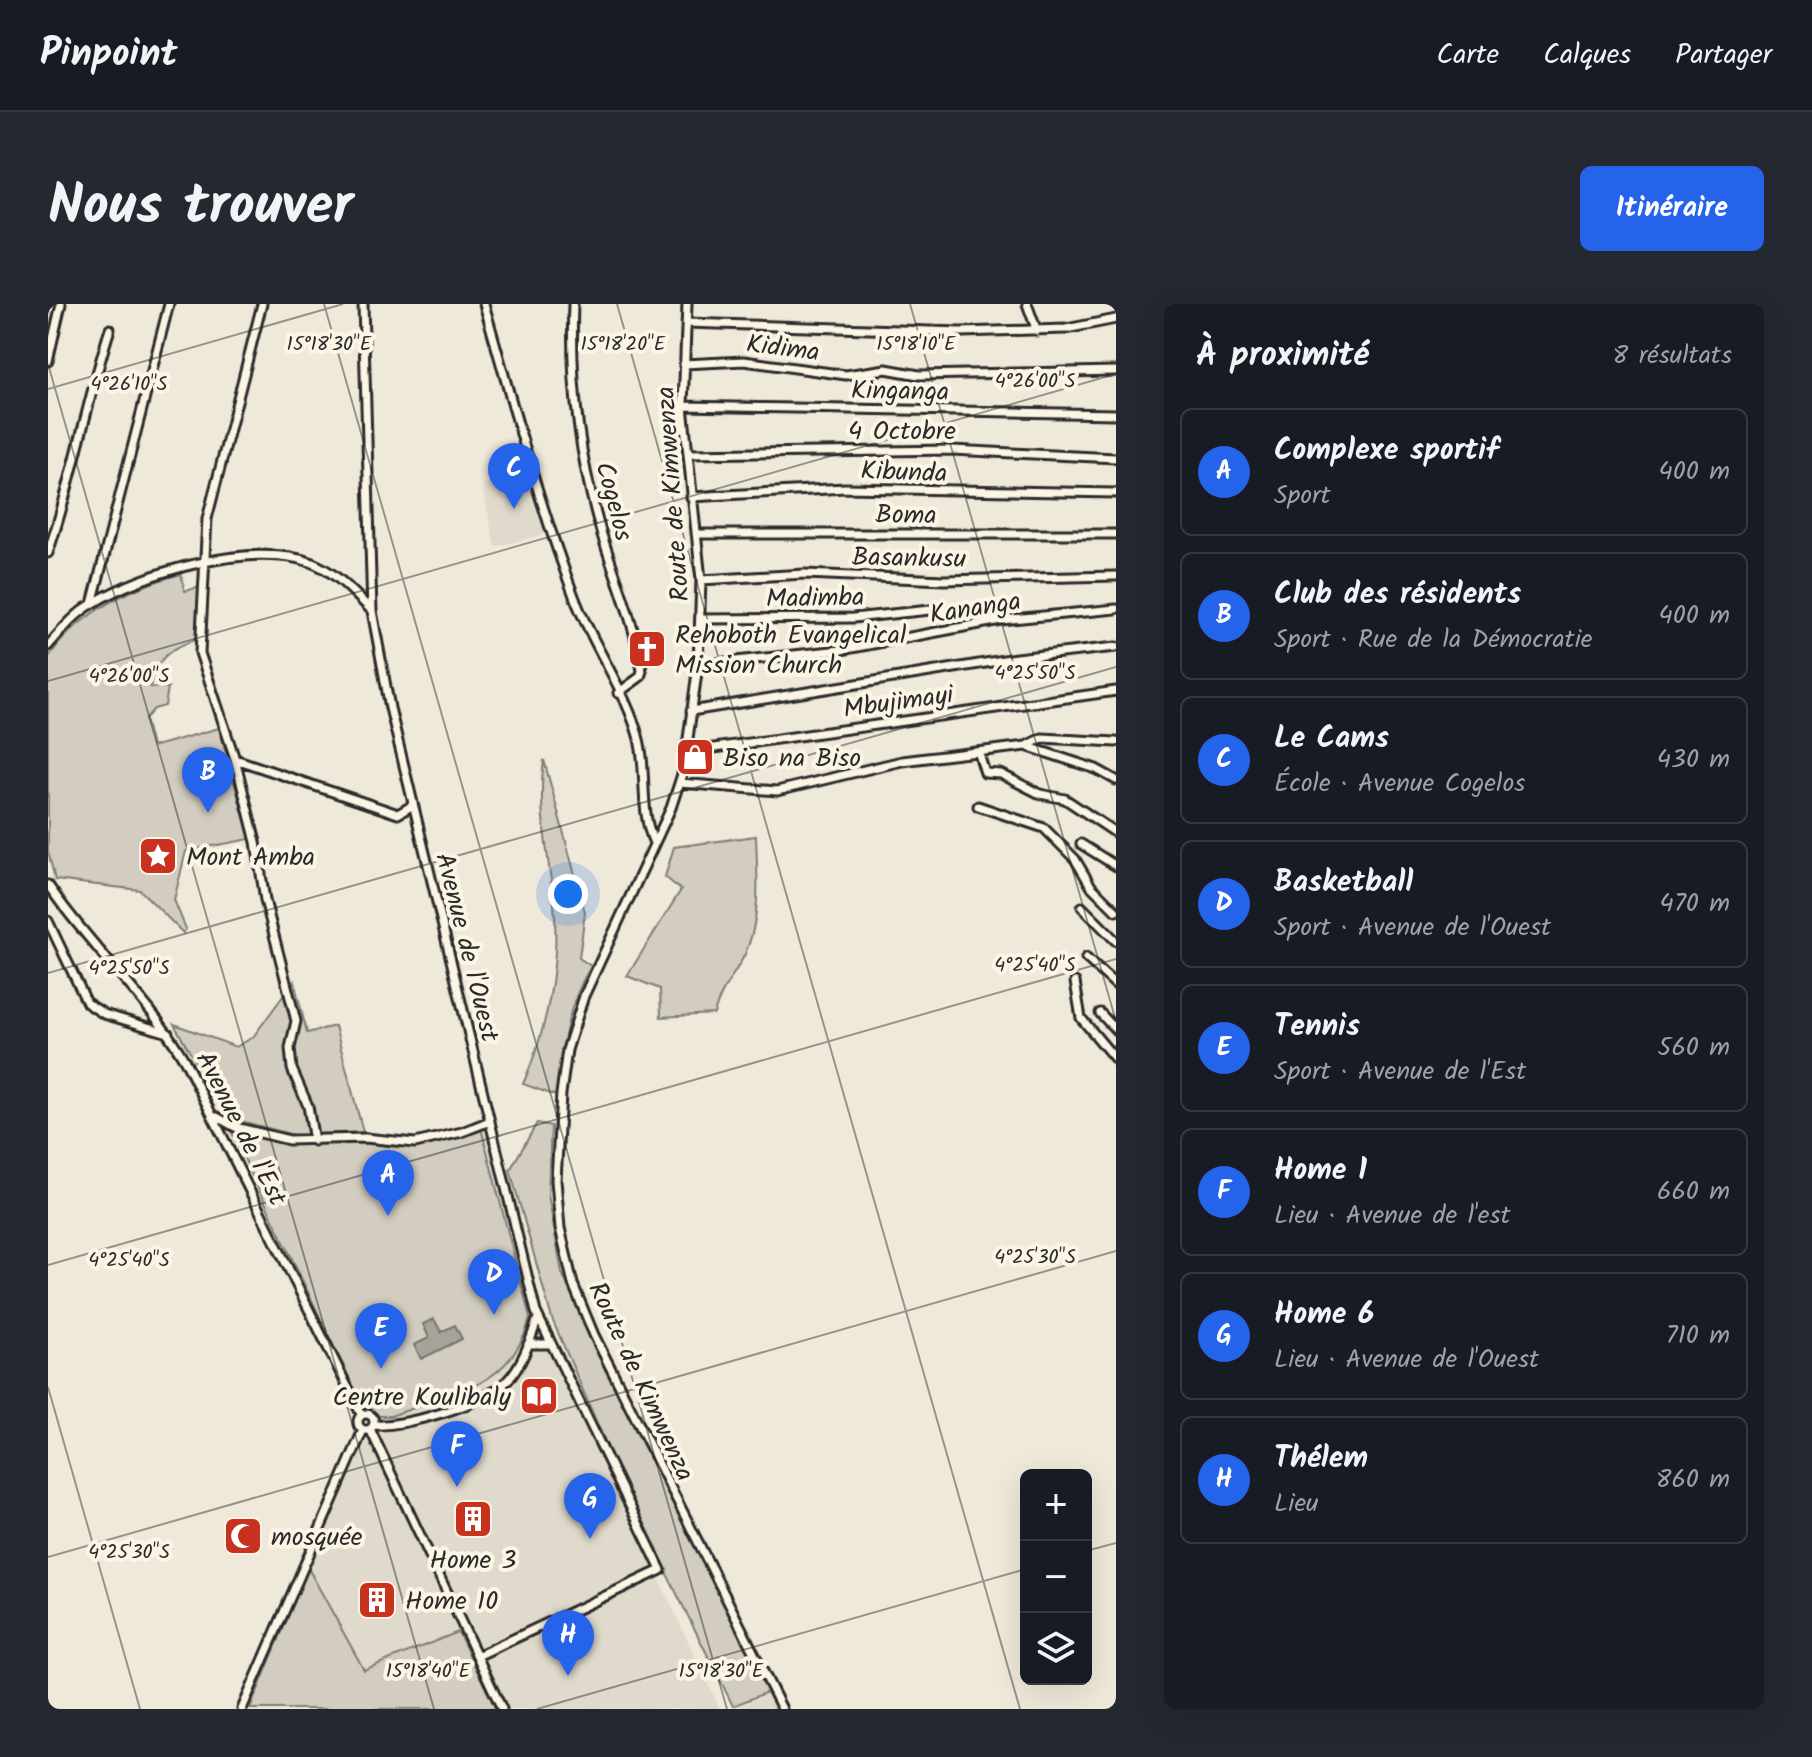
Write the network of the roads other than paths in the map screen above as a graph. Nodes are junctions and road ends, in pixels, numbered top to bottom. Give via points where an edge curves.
1 (61, 304) edge
2 (169, 304) edge
3 (262, 304) edge
4 (363, 304) edge
5 (484, 304) edge
6 (573, 304) edge
7 (687, 304) edge
8 (1027, 304) edge
9 (1116, 319) edge
10 (686, 323) junction
11 (110, 329) dead end
12 (1037, 331) junction
13 (48, 361) edge
14 (684, 364) junction
15 (1116, 371) edge
16 (683, 406) junction
17 (1116, 414) edge
18 (688, 454) junction
19 (1116, 458) edge
20 (1116, 493) edge
21 (691, 497) junction
22 (696, 534) junction
23 (1116, 534) edge
24 (48, 553) edge
25 (206, 563) junction
26 (1116, 576) edge
27 (701, 580) junction
28 (92, 604) junction
29 (1116, 609) edge
30 (930, 610) dead end
31 (372, 611) junction
32 (700, 619) junction
33 (48, 646) edge
34 (1116, 647) edge
35 (698, 665) junction
36 (1116, 691) edge
37 (618, 693) junction
38 (691, 711) junction
39 (1116, 742) edge
40 (1026, 746) junction
41 (686, 752) junction
42 (979, 754) junction
43 (235, 759) junction
44 (1116, 780) edge
45 (680, 783) junction
46 (413, 805) junction
47 (978, 806) dead end
48 (1116, 833) edge
49 (654, 843) junction
50 (1081, 844) dead end
51 (1116, 866) edge
52 (48, 885) edge
53 (1082, 907) dead end
54 (1116, 911) edge
55 (48, 921) edge
56 (1116, 941) edge
57 (58, 947) junction
58 (48, 951) edge
59 (1086, 958) dead end
60 (1075, 982) dead end
61 (1116, 985) edge
62 (1100, 1013) dead end
63 (1116, 1030) edge
64 (169, 1033) junction
65 (1116, 1060) edge
66 (215, 1116) junction
67 (490, 1121) junction
68 (314, 1141) junction
69 (538, 1318) junction
70 (528, 1344) junction
71 (550, 1344) junction
72 (361, 1414) junction
73 (369, 1428) junction
74 (477, 1656) junction
75 (242, 1709) edge
76 (502, 1709) edge
77 (782, 1709) edge

1 - 13 street
2 - 28 street
3 - 25 street via 207,519
4 - 31 street, Avenue de l'Ouest
5 - 37 street via 549,527 574,599
6 - 37 street, Cogelos via 577,434 642,671
7 - 10 street, Route de Kimwenza
8 - 12 street
9 - 12 street
10 - 12 street
10 - 14 street, Route de Kimwenza
11 - 24 street
14 - 15 street, Kidima via 744,361 846,375 886,369 919,375
14 - 16 street, Route de Kimwenza
16 - 17 street, Kinganga
16 - 18 street, Route de Kimwenza
18 - 19 street, 4 Octobre via 952,450
18 - 21 street, Route de Kimwenza
20 - 21 street, Kibunda via 845,488
21 - 22 street, Route de Kimwenza
22 - 23 street, Boma
22 - 27 street, Route de Kimwenza
25 - 28 street via 147,578
25 - 31 street via 257,554 312,562 338,577
25 - 43 street via 201,660
26 - 27 street, Basankusu via 944,580 805,574
27 - 32 street, Route de Kimwenza
28 - 33 street
29 - 35 street, Kananga via 1001,620 841,650
30 - 32 street, Madimba via 853,618
31 - 46 street, Avenue de l'Ouest
32 - 35 street, Route de Kimwenza
34 - 38 street via 1016,658
35 - 38 street, Route de Kimwenza
36 - 41 street, Mbujimayi
37 - 49 street via 636,729 645,817
38 - 41 street, Route de Kimwenza
39 - 40 street via 1042,738
40 - 42 street
40 - 44 street
41 - 45 street, Route de Kimwenza
42 - 45 street via 902,761 777,791
42 - 48 street via 985,773 1065,799
43 - 46 street via 398,814
43 - 68 street via 296,1021 292,1069 308,1106
45 - 49 street, Route de Kimwenza
46 - 67 street, Avenue de l'Ouest
47 - 54 street via 1044,828
49 - 77 street, Route de Kimwenza via 590,979 567,1050 557,1142 560,1228 573,1284 594,1335
50 - 51 street
52 - 64 street, Avenue de l'Est
53 - 56 street
55 - 57 street
57 - 58 street
57 - 64 street via 90,1006
59 - 61 street
60 - 65 street via 1081,1018
62 - 63 street
64 - 66 street, Avenue de l'Est
66 - 68 street via 275,1138
66 - 72 street, Avenue de l'Est
67 - 68 street via 419,1143
67 - 69 street, Avenue de l'Ouest
69 - 70 street
69 - 71 street, Avenue de l'Ouest
70 - 71 street
70 - 73 street via 506,1382 486,1394 401,1425
71 - 74 street, Avenue de l'Ouest via 661,1570
72 - 73 street, Avenue de l'Est via 357,1423
72 - 73 street, Avenue de l'Est via 371,1415
73 - 74 street
73 - 75 street
74 - 76 street

